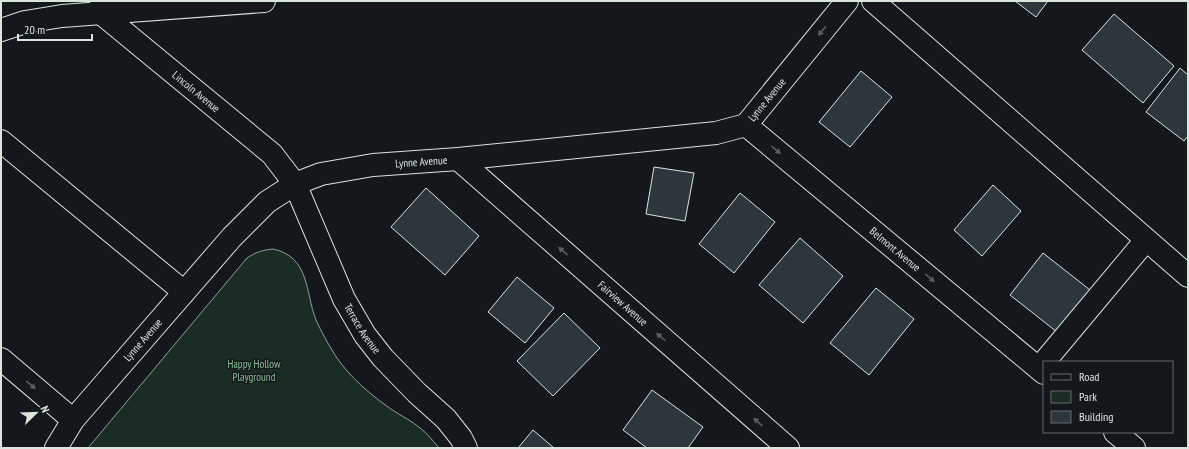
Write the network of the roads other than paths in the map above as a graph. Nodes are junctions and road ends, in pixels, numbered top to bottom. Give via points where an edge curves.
1 (264, 1) edge
2 (847, 1) edge
3 (873, 1) edge
4 (102, 8) edge
5 (1, 30) edge
6 (746, 125) junction
7 (1, 141) edge
8 (458, 159) junction
9 (295, 184) junction
10 (1146, 240) junction
11 (1188, 276) edge
12 (184, 292) junction
13 (1, 359) edge
14 (1048, 361) edge
15 (1041, 370) edge
16 (73, 420) junction
17 (1115, 433) edge
18 (56, 448) edge
19 (466, 448) edge
20 (788, 448) edge
21 (1134, 448) edge

1 - 4 street
2 -> 6 street, Lynne Avenue
3 - 10 street
4 - 5 street via 24,22
4 - 9 street, Lincoln Avenue via 272,154
6 - 8 street, Lynne Avenue via 716,133
6 -> 15 street, Belmont Avenue
7 - 12 street
8 - 9 street, Lynne Avenue via 373,165 321,174
20 -> 8 street, Fairview Avenue
9 - 12 street, Lynne Avenue via 267,202 232,237
9 - 19 street, Terrace Avenue via 344,299 365,335 383,358 446,419
10 - 11 street
10 - 14 street
12 - 16 street, Lynne Avenue
13 -> 16 street
16 - 18 street, Lynne Avenue
17 - 21 street

